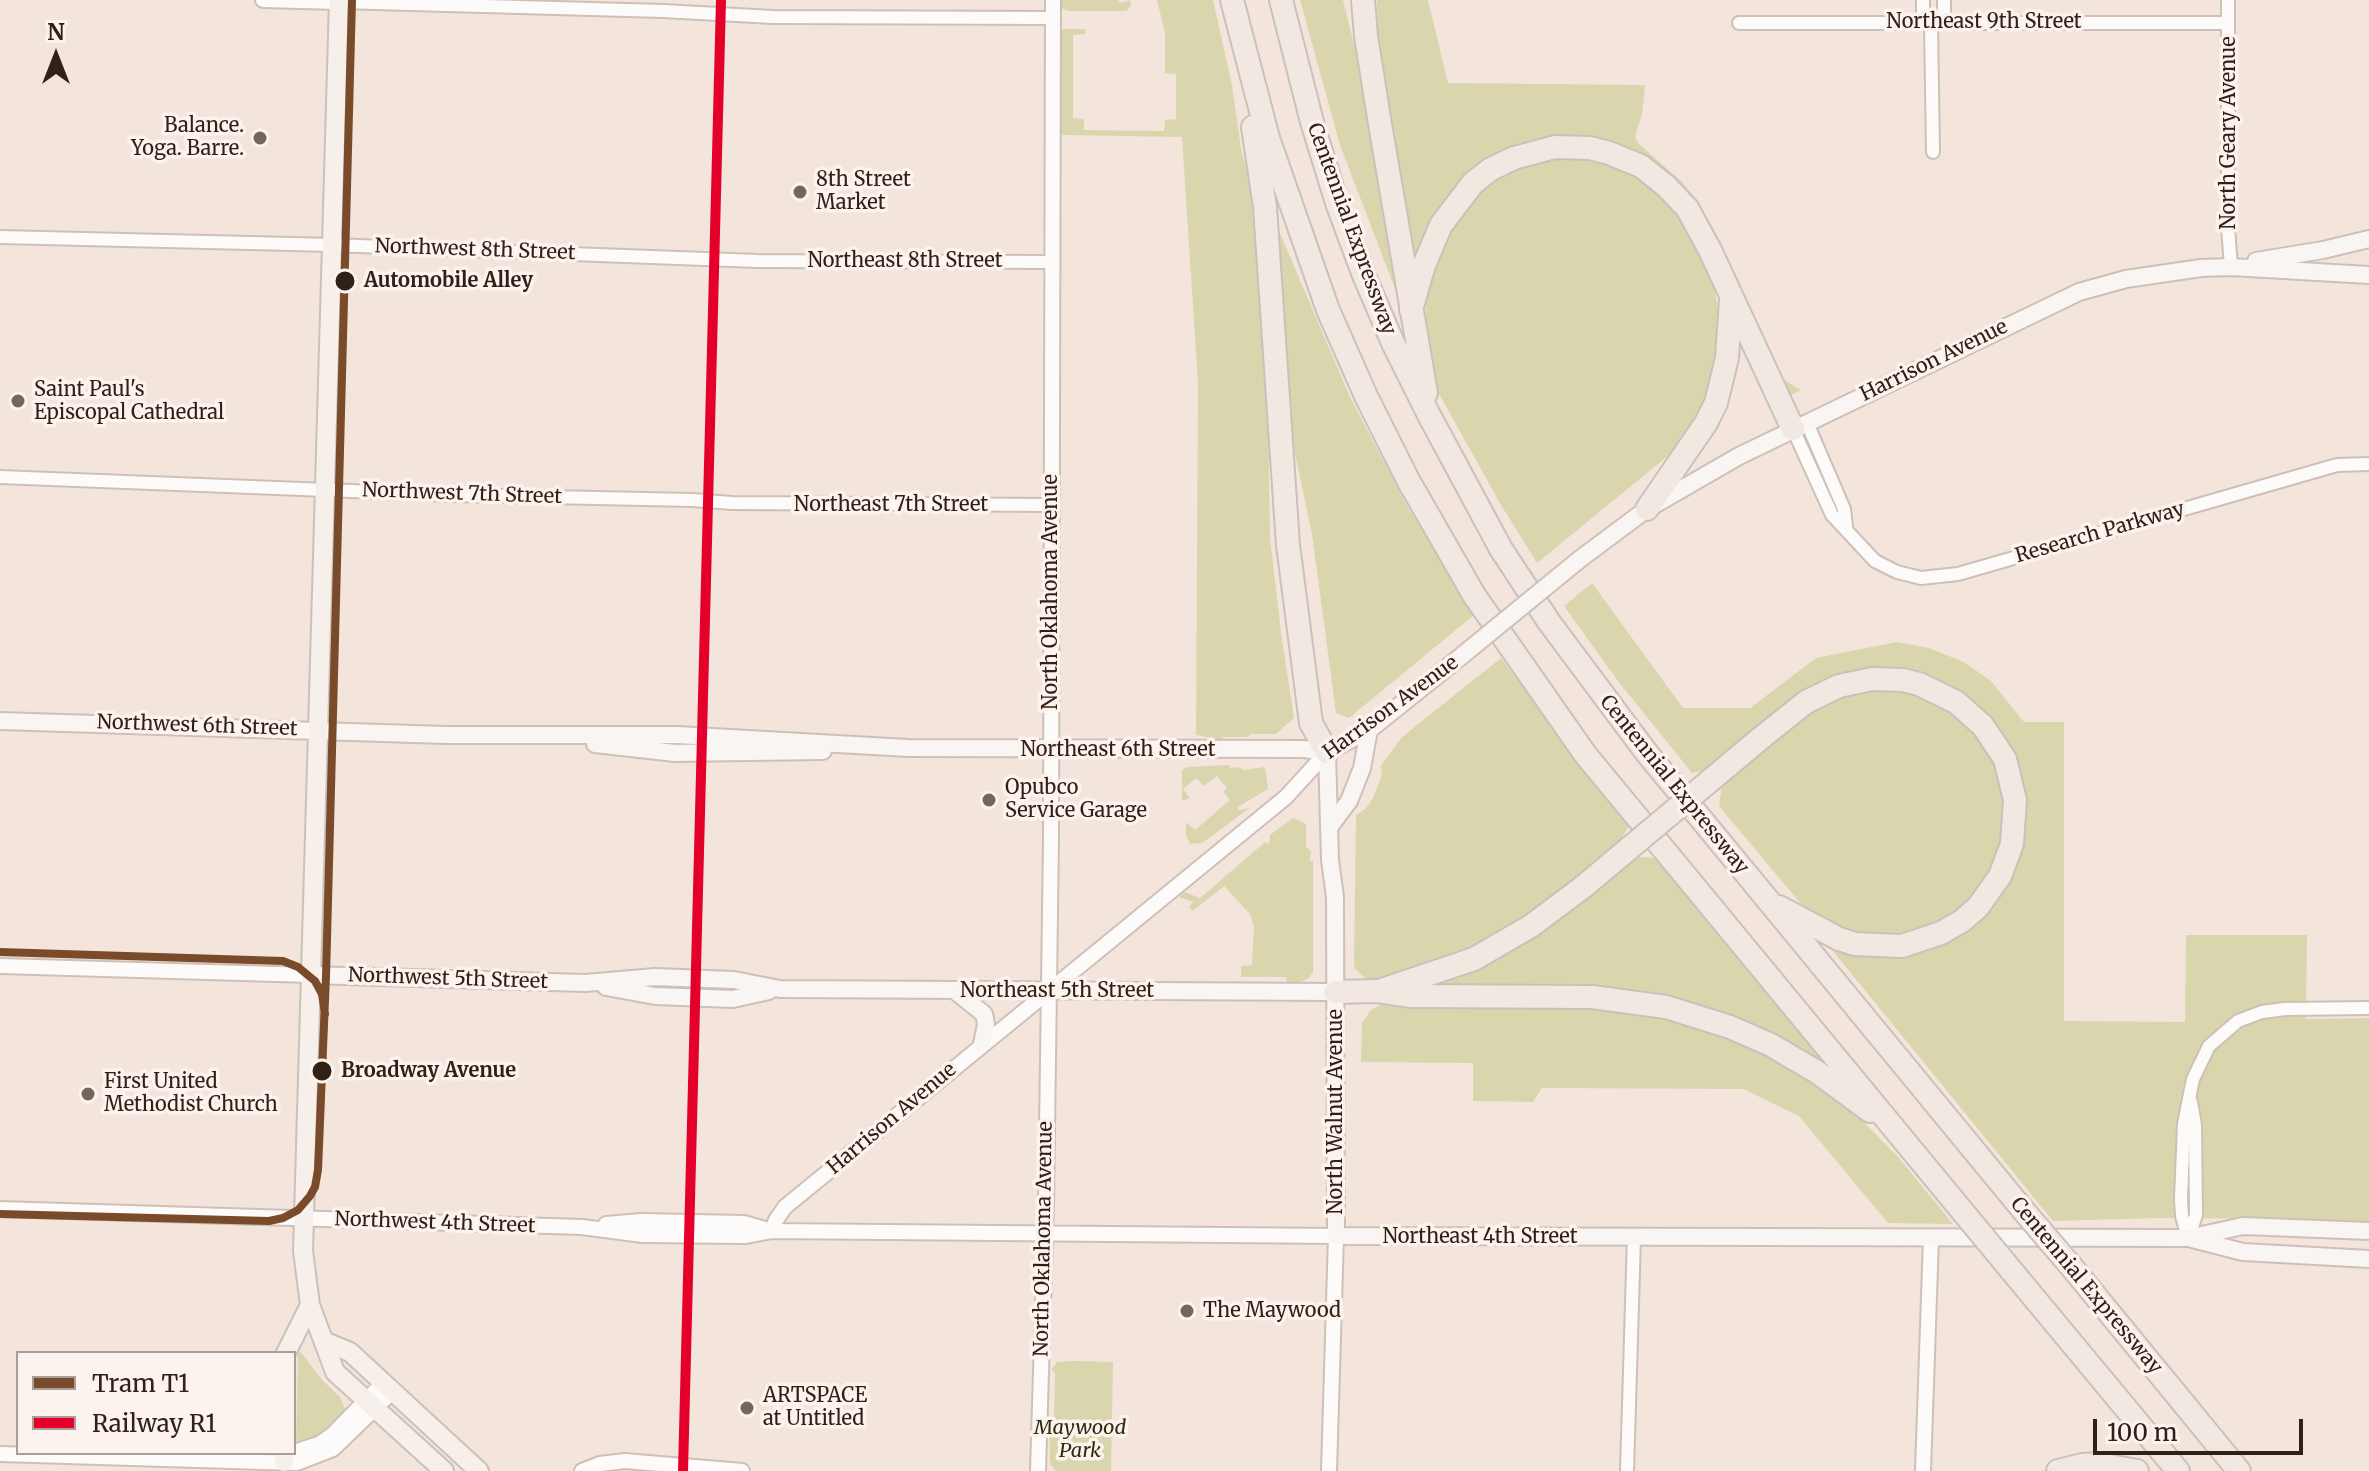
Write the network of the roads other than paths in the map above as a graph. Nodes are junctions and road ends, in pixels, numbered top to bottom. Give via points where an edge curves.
1 (263, 0) edge
2 (1053, 0) edge
3 (1281, 0) edge
4 (1363, 0) edge
5 (1923, 0) edge
6 (1944, 0) edge
7 (2228, 0) edge
8 (339, 1) edge
9 (1234, 10) edge
10 (1053, 18) junction
11 (1933, 22) junction
12 (1739, 23) dead end
13 (2228, 23) junction
14 (1933, 152) dead end
15 (0, 237) edge
16 (2369, 239) edge
17 (332, 245) junction
18 (758, 261) joint
19 (1053, 262) junction
20 (2231, 267) junction
21 (2369, 275) edge
22 (1731, 295) junction
23 (1411, 310) junction
24 (1430, 417) junction
25 (1800, 426) junction
26 (2369, 464) edge
27 (0, 477) edge
28 (326, 489) junction
29 (732, 503) joint
30 (1051, 505) junction
31 (1647, 509) junction
32 (0, 721) edge
33 (318, 730) junction
34 (1369, 730) junction
35 (677, 735) joint
36 (537, 736) junction
37 (908, 748) junction
38 (1050, 750) junction
39 (1327, 752) junction
40 (675, 753) joint
41 (1331, 825) junction
42 (1766, 899) junction
43 (0, 966) edge
44 (311, 975) junction
45 (655, 977) joint
46 (585, 983) junction
47 (780, 989) junction
48 (954, 990) junction
49 (1049, 990) junction
50 (1377, 991) junction
51 (1335, 992) junction
52 (2369, 1008) edge
53 (982, 1044) junction
54 (1905, 1139) junction
55 (0, 1209) edge
56 (304, 1219) junction
57 (772, 1231) junction
58 (2369, 1231) edge
59 (1045, 1234) junction
60 (1336, 1236) junction
61 (1634, 1237) junction
62 (1931, 1238) junction
63 (2188, 1238) junction
64 (2369, 1259) edge
65 (310, 1305) junction
66 (326, 1342) junction
67 (287, 1351) edge
68 (387, 1387) junction
69 (371, 1405) junction
70 (333, 1449) junction
71 (296, 1454) edge
72 (72, 1455) edge
73 (288, 1458) edge
74 (317, 1471) edge
75 (444, 1471) edge
76 (479, 1471) edge
77 (582, 1471) edge
78 (742, 1471) edge
79 (1038, 1471) edge
80 (1329, 1471) edge
81 (1627, 1471) edge
82 (1923, 1471) edge
83 (2058, 1471) edge
84 (2137, 1471) edge
85 (2178, 1471) edge
86 (2239, 1471) edge

1 - 8 street
2 - 10 street, North Oklahoma Avenue
3 - 24 highway, Centennial Expressway via 1337,203 1393,343
4 - 23 highway
5 - 11 street
6 - 11 street
7 - 13 street, North Geary Avenue
8 - 10 street via 754,17
8 - 17 main road
9 - 39 highway via 1265,207 1288,545 1311,723
9 - 54 highway via 1268,138 1328,310 1394,452 1474,595 1585,754
10 - 19 street, North Oklahoma Avenue
11 - 12 street, Northeast 9th Street
11 - 13 street, Northeast 9th Street
11 - 14 street
13 - 20 street, North Geary Avenue
15 - 17 street, Northwest 8th Street
16 - 20 main road
17 - 18 street, Northwest 8th Street
17 - 28 main road
18 - 19 street, Northeast 8th Street
19 - 30 street, North Oklahoma Avenue
20 - 21 main road
20 - 25 main road, Harrison Avenue via 2178,270 2079,292
22 - 23 highway via 1687,208 1655,177 1609,153 1555,147 1514,158 1473,183 1441,225
22 - 25 highway
22 - 31 highway via 1727,358 1716,403
23 - 24 highway
24 - 42 highway, Centennial Expressway via 1475,505 1592,684
25 - 26 street, Research Parkway via 1832,515 1866,553 1909,576 1946,577 2319,469
25 - 31 main road, Harrison Avenue
27 - 28 street, Northwest 7th Street
28 - 29 street, Northwest 7th Street
28 - 33 main road
29 - 30 street, Northeast 7th Street
30 - 38 street, North Oklahoma Avenue
31 - 34 main road, Harrison Avenue, bridge
32 - 33 main road, Northwest 6th Street
33 - 36 main road, Northwest 6th Street
33 - 44 main road
34 - 39 main road, Harrison Avenue
34 - 41 main road via 1349,801
35 - 36 main road, Northwest 6th Street
35 - 37 main road, Northeast 6th Street
36 - 40 main road, Northwest 6th Street
37 - 38 main road, Northeast 6th Street
37 - 40 main road, Northeast 6th Street
38 - 39 main road, Northeast 6th Street
38 - 49 street, North Oklahoma Avenue
39 - 41 main road, North Walnut Avenue
39 - 49 street, Harrison Avenue via 1286,797
41 - 51 main road, North Walnut Avenue
42 - 50 highway, bridge via 1855,944 1902,946 1962,921 1990,893 2012,844 2015,800 2005,759 1983,726 1956,702 1919,684 1872,679 1839,686 1806,702 1531,926 1474,959
42 - 86 highway, Centennial Expressway, bridge
43 - 44 street, Northwest 5th Street
44 - 46 main road, Northwest 5th Street
44 - 56 main road
45 - 46 main road, Northwest 5th Street
45 - 47 main road, Northeast 5th Street via 734,980
46 - 47 main road, Northeast 5th Street via 655,996 733,999
47 - 48 main road, Northeast 5th Street
48 - 49 main road, Northeast 5th Street
48 - 53 main road via 984,1014
49 - 51 main road, Northeast 5th Street
49 - 53 street, Harrison Avenue
49 - 59 street, North Oklahoma Avenue
50 - 51 highway
50 - 54 highway via 1411,996 1592,997 1685,1012 1789,1055
51 - 60 main road, North Walnut Avenue
52 - 63 street via 2285,1009 2249,1016 2209,1046 2197,1067 2184,1124 2181,1199
53 - 57 street, Harrison Avenue via 785,1207
54 - 85 highway, bridge
55 - 56 street, Northwest 4th Street
56 - 57 street, Northwest 4th Street via 582,1227 643,1235 746,1236
56 - 65 main road
57 - 59 street, Northeast 4th Street
58 - 63 main road, Northeast 4th Street via 2243,1226
59 - 60 street, Northeast 4th Street
59 - 79 street, North Oklahoma Avenue
60 - 61 main road, Northeast 4th Street
60 - 80 street, North Walnut Avenue
61 - 62 main road, Northeast 4th Street
61 - 81 street
62 - 63 main road, Northeast 4th Street
62 - 82 street
63 - 64 main road, Northeast 4th Street via 2243,1252
65 - 66 main road
65 - 67 main road
66 - 68 main road via 350,1352
66 - 69 main road via 335,1372
68 - 69 street
68 - 76 main road
69 - 70 street
69 - 71 street
69 - 75 main road
70 - 73 street via 297,1463
70 - 74 street
72 - 73 street
77 - 78 street via 625,1461
83 - 84 highway via 2099,1464

